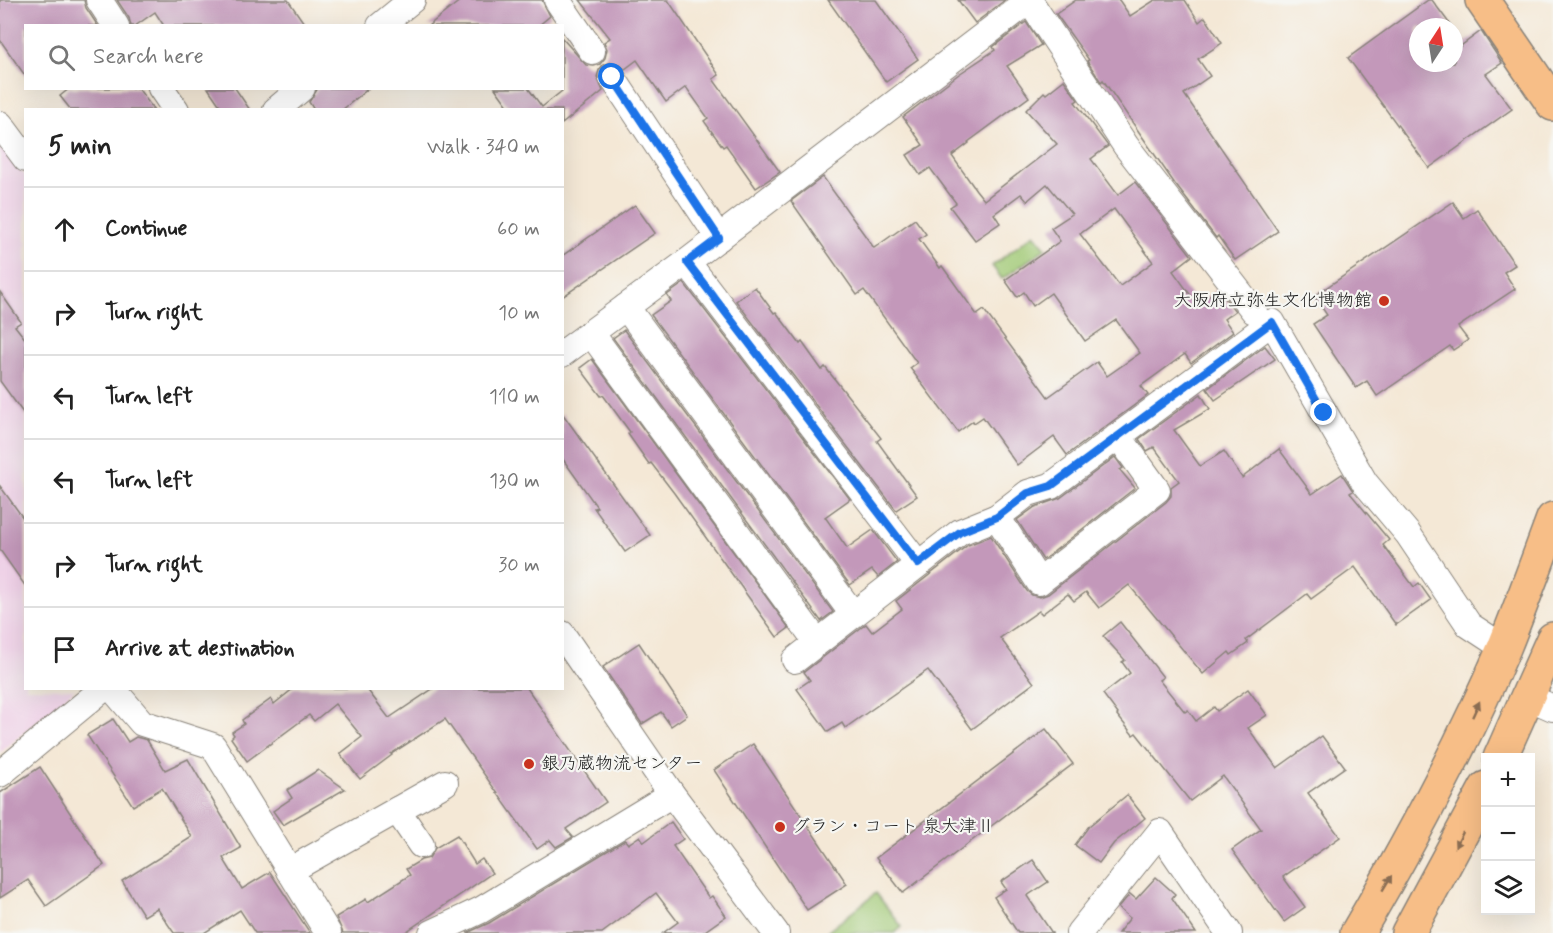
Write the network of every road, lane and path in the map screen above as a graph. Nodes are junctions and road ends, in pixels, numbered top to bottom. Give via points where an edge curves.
1 (99, 0) edge
2 (411, 0) edge
3 (557, 0) edge
4 (1030, 0) edge
5 (1482, 0) edge
6 (115, 24) edge
7 (382, 24) edge
8 (592, 51) dead end
9 (612, 77) dead end
10 (162, 90) edge
11 (300, 90) edge
12 (1550, 91) edge
13 (175, 108) edge
14 (278, 108) edge
15 (0, 124) edge
16 (24, 156) edge
17 (719, 238) junction
18 (687, 262) junction
19 (626, 307) junction
20 (1254, 311) dead end
21 (591, 333) junction
22 (564, 353) edge
23 (1119, 437) junction
24 (997, 517) junction
25 (1553, 519) edge
26 (918, 564) junction
27 (853, 614) junction
28 (564, 637) edge
29 (1553, 639) edge
30 (817, 642) junction
31 (1504, 648) junction
32 (795, 660) dead end
33 (102, 690) edge
34 (114, 690) edge
35 (1540, 703) edge
36 (1504, 753) edge
37 (0, 774) edge
38 (445, 783) dead end
39 (671, 792) junction
40 (1481, 796) edge
41 (397, 810) junction
42 (421, 845) dead end
43 (290, 871) junction
44 (328, 933) edge
45 (432, 933) edge
46 (776, 933) edge
47 (1079, 933) edge
48 (1229, 933) edge
49 (1357, 933) edge
50 (1408, 933) edge

1 - 6 street
2 - 7 street
3 - 8 street
4 - 17 street
4 - 20 street via 1126,146
5 - 12 main road
9 - 17 street
10 - 13 street
11 - 14 street
15 - 16 street
17 - 18 street
18 - 19 street
18 - 26 street
19 - 21 street
19 - 27 street
21 - 22 street
21 - 30 street
23 - 24 street via 1051,486 1028,493
23 - 24 street via 1157,490 1040,582
23 - 31 street via 1272,322 1365,483 1408,534 1469,625
24 - 26 street via 960,532
25 - 31 main road
26 - 27 street
27 - 30 street
28 - 39 street
29 - 35 main road
30 - 32 street
49 -> 31 main road via 1456,753
33 - 37 street
34 - 43 street via 142,723 213,746
35 - 36 main road
38 - 41 street
39 - 45 street via 481,910
39 - 46 street
40 -> 50 main road
41 - 42 street
41 - 43 street
43 - 44 street
47 - 48 street via 1160,832

